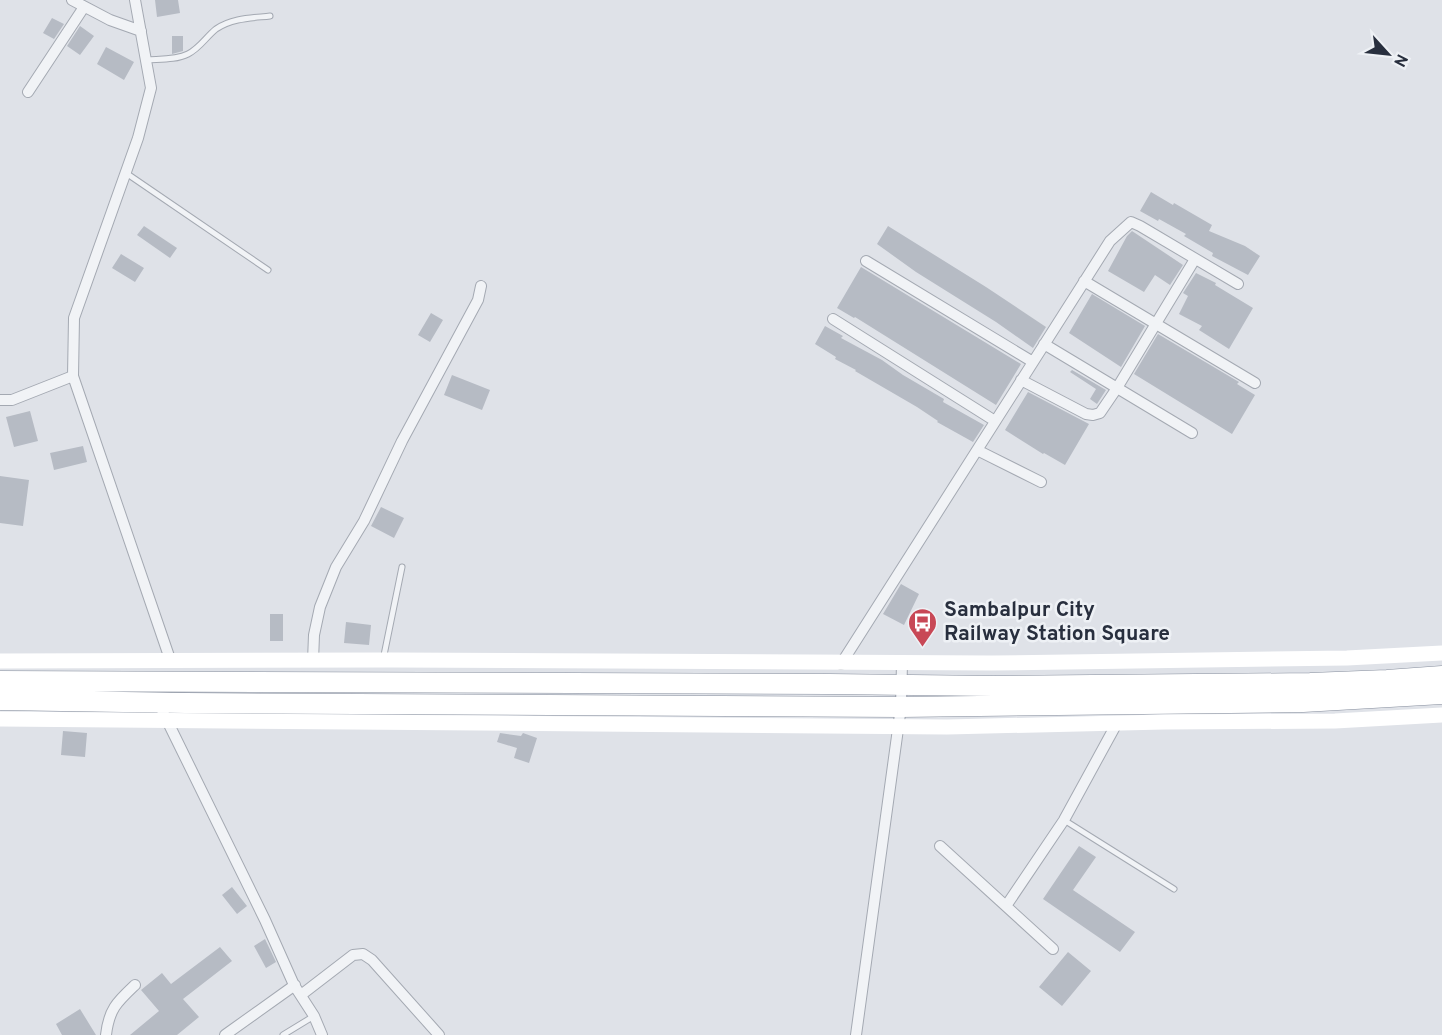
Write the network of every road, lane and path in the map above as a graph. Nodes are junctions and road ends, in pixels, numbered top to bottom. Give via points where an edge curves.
1 (72, 0) edge
2 (135, 0) edge
3 (84, 7) junction
4 (270, 16) dead end
5 (141, 31) junction
6 (146, 60) junction
7 (28, 92) dead end
8 (126, 173) junction
9 (1195, 259) junction
10 (866, 261) dead end
11 (268, 270) dead end
12 (1084, 281) junction
13 (1238, 285) dead end
14 (481, 286) dead end
15 (833, 319) dead end
16 (1154, 323) junction
17 (1044, 344) junction
18 (1033, 362) junction
19 (73, 376) junction
20 (1021, 380) junction
21 (1255, 383) dead end
22 (1117, 388) junction
23 (0, 400) edge
24 (995, 421) junction
25 (1192, 432) dead end
26 (977, 450) junction
27 (1041, 482) dead end
28 (402, 567) dead end
29 (1442, 653) edge
30 (383, 660) junction
31 (0, 661) edge
32 (313, 661) junction
33 (171, 662) junction
34 (902, 663) junction
35 (841, 664) junction
36 (1442, 676) edge
37 (0, 681) edge
38 (901, 685) junction
39 (1442, 694) edge
40 (0, 700) edge
41 (158, 702) junction
42 (900, 706) junction
43 (1442, 715) edge
44 (0, 719) edge
45 (167, 722) junction
46 (1117, 723) junction
47 (898, 726) junction
48 (1064, 820) junction
49 (940, 846) dead end
50 (1174, 889) dead end
51 (1006, 906) junction
52 (1053, 949) dead end
53 (135, 985) dead end
54 (298, 990) junction
55 (314, 1016) junction
56 (106, 1035) edge
57 (225, 1035) edge
58 (283, 1035) edge
59 (322, 1035) edge
60 (439, 1035) edge
61 (856, 1035) edge

1 - 3 street
2 - 5 street
3 - 5 street
3 - 7 street
4 - 6 lane via 229,22 189,54
5 - 6 street
6 - 8 street via 151,88
8 - 11 lane
8 - 19 street via 74,318
9 - 12 street via 1131,222 1110,241
9 - 13 street
9 - 16 street
10 - 18 street
12 - 16 street
12 - 17 street
14 - 32 street via 478,300 364,521 336,567 320,607
15 - 24 street
16 - 21 street
16 - 22 street
17 - 18 street
17 - 22 street
18 - 20 street
19 - 23 street via 12,400
19 - 33 street
20 - 22 street via 1093,415 1100,413
20 - 24 street
22 - 25 street
24 - 26 street
26 - 27 street
26 - 35 street
28 - 30 lane
29 - 34 main road via 1183,662
30 - 32 main road
30 - 35 main road
31 - 33 main road
32 - 33 main road
34 - 35 main road
34 - 38 street
36 - 38 highway via 1310,683
37 - 38 highway
38 - 42 street
39 - 42 highway via 1303,702
40 - 41 highway
41 - 42 highway
41 - 45 street
42 - 47 street
43 - 46 main road via 1335,721
44 - 45 main road
45 - 47 main road
45 - 54 street
46 - 47 main road
46 - 48 street
47 - 61 street
48 - 50 lane
48 - 51 street
49 - 51 street
51 - 52 street
53 - 56 street via 115,1005
54 - 55 street
54 - 57 street
54 - 60 street via 353,955 363,954
55 - 58 lane
55 - 59 street

